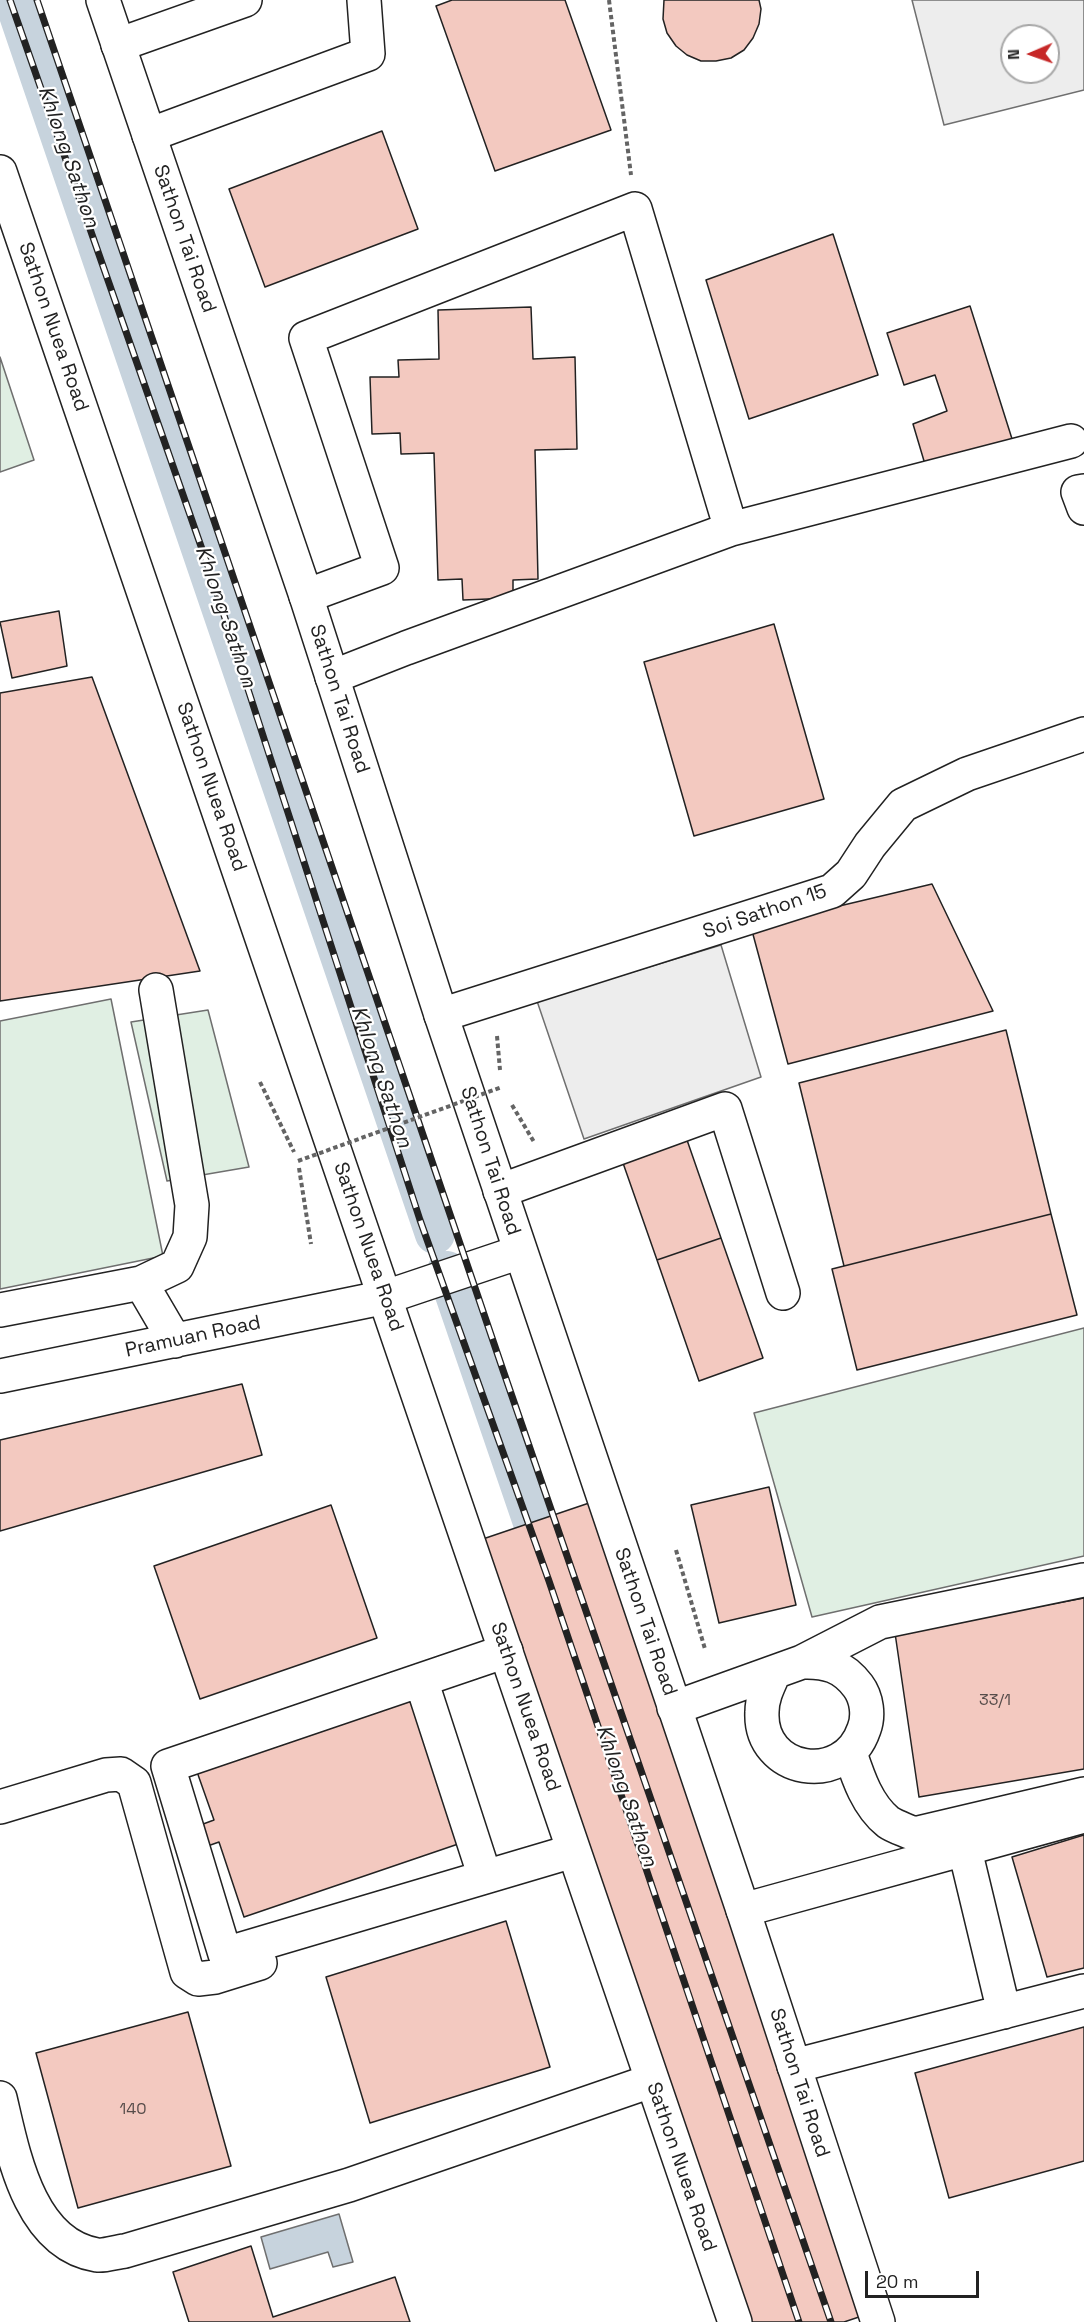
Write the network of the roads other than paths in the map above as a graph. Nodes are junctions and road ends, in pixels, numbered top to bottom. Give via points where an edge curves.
1 (103, 0) edge
2 (245, 0) edge
3 (363, 0) edge
4 (118, 45) junction
5 (148, 135) junction
6 (0, 172) edge
7 (1071, 441) dead end
8 (1084, 491) edge
9 (1084, 508) edge
10 (731, 529) junction
11 (306, 596) junction
12 (332, 677) junction
13 (1084, 734) edge
14 (156, 990) dead end
15 (441, 1015) junction
16 (500, 1191) junction
17 (520, 1252) junction
18 (141, 1283) junction
19 (399, 1293) junction
20 (783, 1293) dead end
21 (0, 1310) edge
22 (175, 1341) junction
23 (0, 1376) edge
24 (1084, 1580) edge
25 (506, 1651) junction
26 (788, 1668) junction
27 (421, 1680) junction
28 (674, 1708) junction
29 (850, 1753) junction
30 (1084, 1794) edge
31 (0, 1807) edge
32 (1084, 1816) edge
33 (965, 1850) junction
34 (576, 1860) junction
35 (485, 1878) junction
36 (742, 1910) junction
37 (1084, 1991) edge
38 (1004, 2012) junction
39 (794, 2066) junction
40 (651, 2081) junction
41 (0, 2098) edge
42 (735, 2322) edge
43 (878, 2322) edge

1 - 4 main road, Sathon Tai Road
2 - 4 main road
3 - 5 main road via 368,54
4 - 5 main road, Sathon Tai Road
5 - 11 main road, Sathon Tai Road
6 - 19 main road, Sathon Nuea Road
7 - 10 main road
8 - 9 main road via 1078,492
10 - 11 main road via 635,209 306,338 382,568
10 - 12 main road
11 - 12 main road, Sathon Tai Road
12 - 15 main road, Sathon Tai Road
13 - 15 main road, Soi Sathon 15 via 967,774 903,805 851,874 832,891
14 - 18 main road via 192,1205 190,1237 177,1266
15 - 16 main road, Sathon Tai Road
16 - 17 main road, Sathon Tai Road
16 - 20 main road via 725,1109
17 - 19 main road, Pramuan Road
17 - 28 main road, Sathon Tai Road
18 - 21 main road
18 - 22 main road
19 - 22 main road, Pramuan Road
19 - 25 main road, Sathon Nuea Road
22 - 23 main road, Pramuan Road
24 - 26 main road via 880,1622
25 - 27 main road
25 - 34 main road, Sathon Nuea Road
26 - 28 main road
26 - 29 main road via 819,1661 850,1675 866,1705 861,1739
26 - 29 main road via 764,1695 764,1731 772,1747 785,1759 819,1767 836,1763
27 - 35 main road
27 - 35 main road via 168,1766 225,1954
28 - 36 main road, Sathon Tai Road
29 - 30 main road via 872,1803 889,1822 914,1834
31 - 34 main road via 106,1775 121,1774 134,1783 187,1972 198,1979 215,1977
32 - 33 main road
33 - 36 main road
33 - 38 main road
34 - 35 main road
34 - 40 main road, Sathon Nuea Road
36 - 39 main road, Sathon Tai Road
37 - 38 main road
38 - 39 main road
39 - 43 main road, Sathon Tai Road
40 - 41 main road via 349,2186 125,2251 98,2255 63,2240 32,2205 14,2159
40 - 42 main road, Sathon Nuea Road

